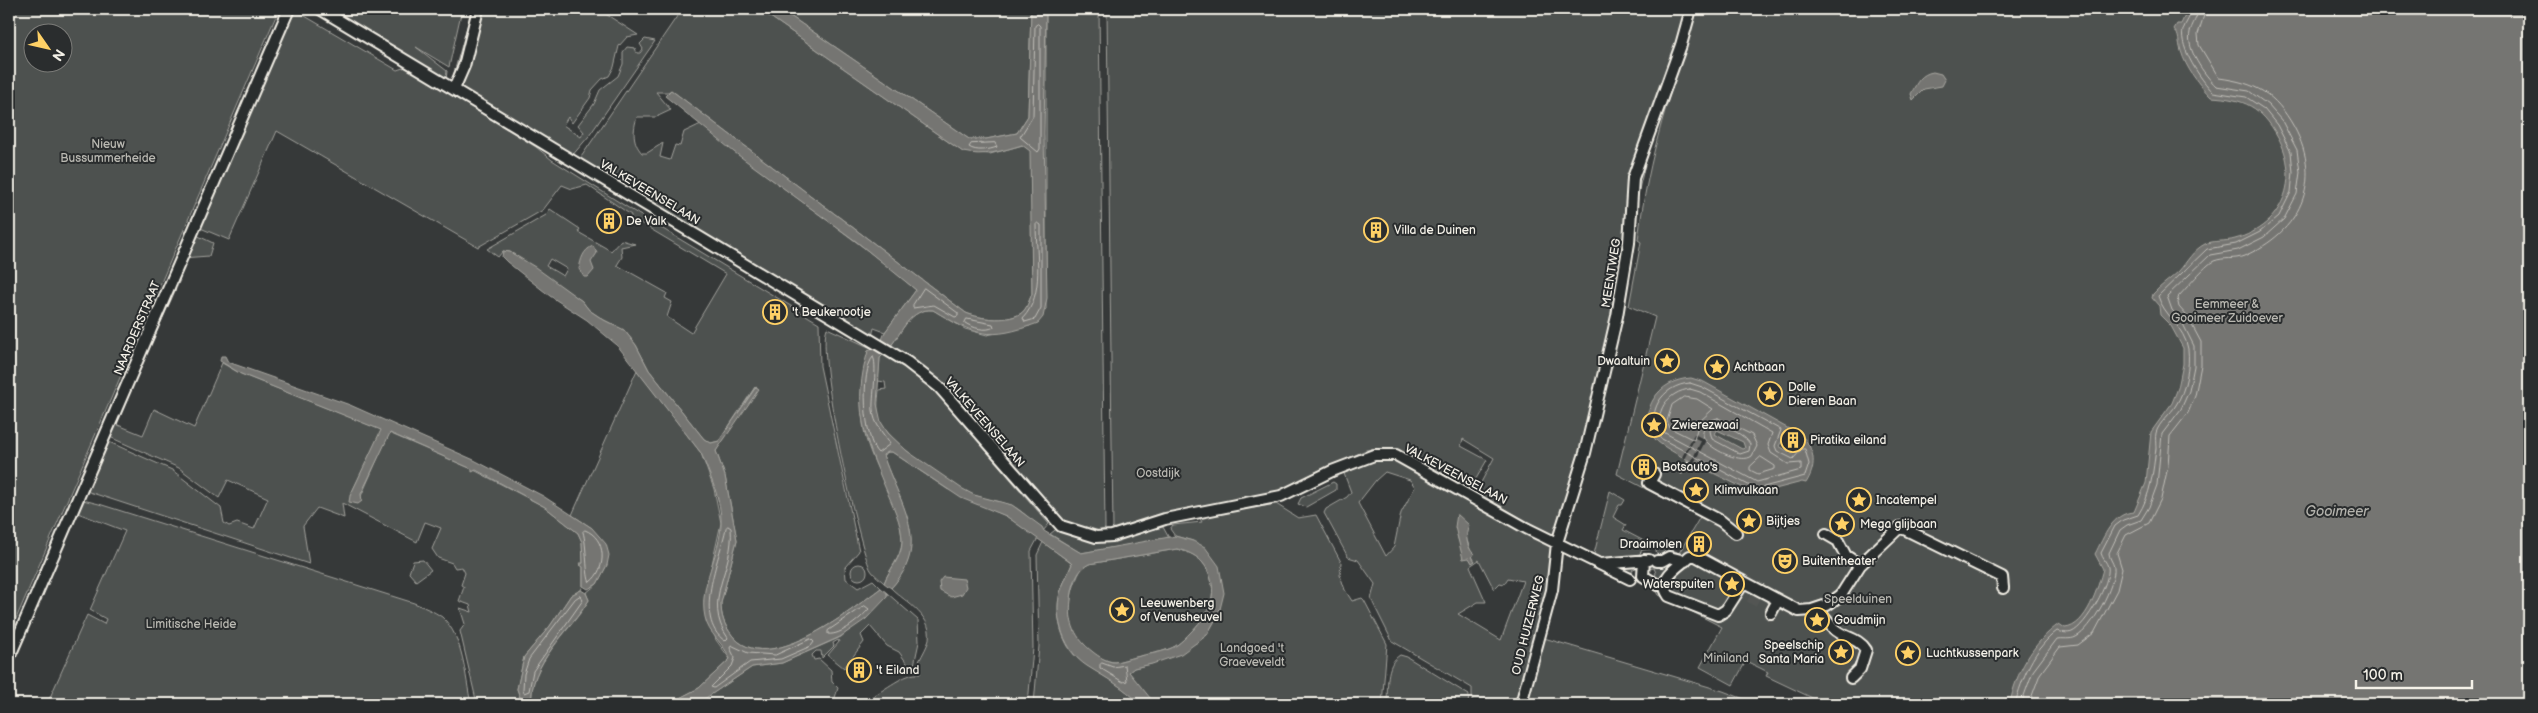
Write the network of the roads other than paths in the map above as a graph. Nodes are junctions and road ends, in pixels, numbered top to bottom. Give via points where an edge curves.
1 (289, 9) edge
2 (320, 9) edge
3 (478, 9) edge
4 (1691, 9) edge
5 (454, 89) junction
6 (1654, 474) dead end
7 (1736, 533) dead end
8 (1826, 534) dead end
9 (1557, 543) junction
10 (1650, 560) junction
11 (1685, 561) junction
12 (1600, 564) junction
13 (1860, 565) junction
14 (1630, 579) dead end
15 (1744, 582) junction
16 (1665, 585) junction
17 (2003, 588) dead end
18 (1778, 600) junction
19 (1812, 610) junction
20 (1771, 613) tunnel mouth
21 (9, 658) edge
22 (1851, 678) dead end
23 (1522, 704) edge

1 - 21 street, NAARDERSTRAAT
2 - 5 street, VALKEVEENSELAAN
3 - 5 street via 464,66
4 - 9 street, MEENTWEG via 1633,178 1629,243 1617,316 1585,453
5 - 9 street, VALKEVEENSELAAN via 894,353 938,387 1058,523 1084,535 1112,536 1165,520 1281,496 1332,470 1374,455 1396,455
6 - 7 street via 1649,483 1702,510
8 - 13 street via 1838,541 1846,556
9 - 12 street
9 - 23 street, OUD HUIZERWEG via 1552,590
10 - 11 street via 1662,561 1668,557
10 - 12 street
10 - 16 street via 1643,576 1658,585
11 - 15 street via 1696,556
11 - 16 street via 1673,570
12 - 14 street
13 - 17 street via 1900,528 2002,577
13 - 19 street via 1841,595
15 - 16 street via 1726,610 1718,615 1669,596
15 - 18 street
18 - 19 street via 1799,611
18 - 20 street
19 - 22 street via 1826,617 1832,627 1861,643 1866,650 1860,669

